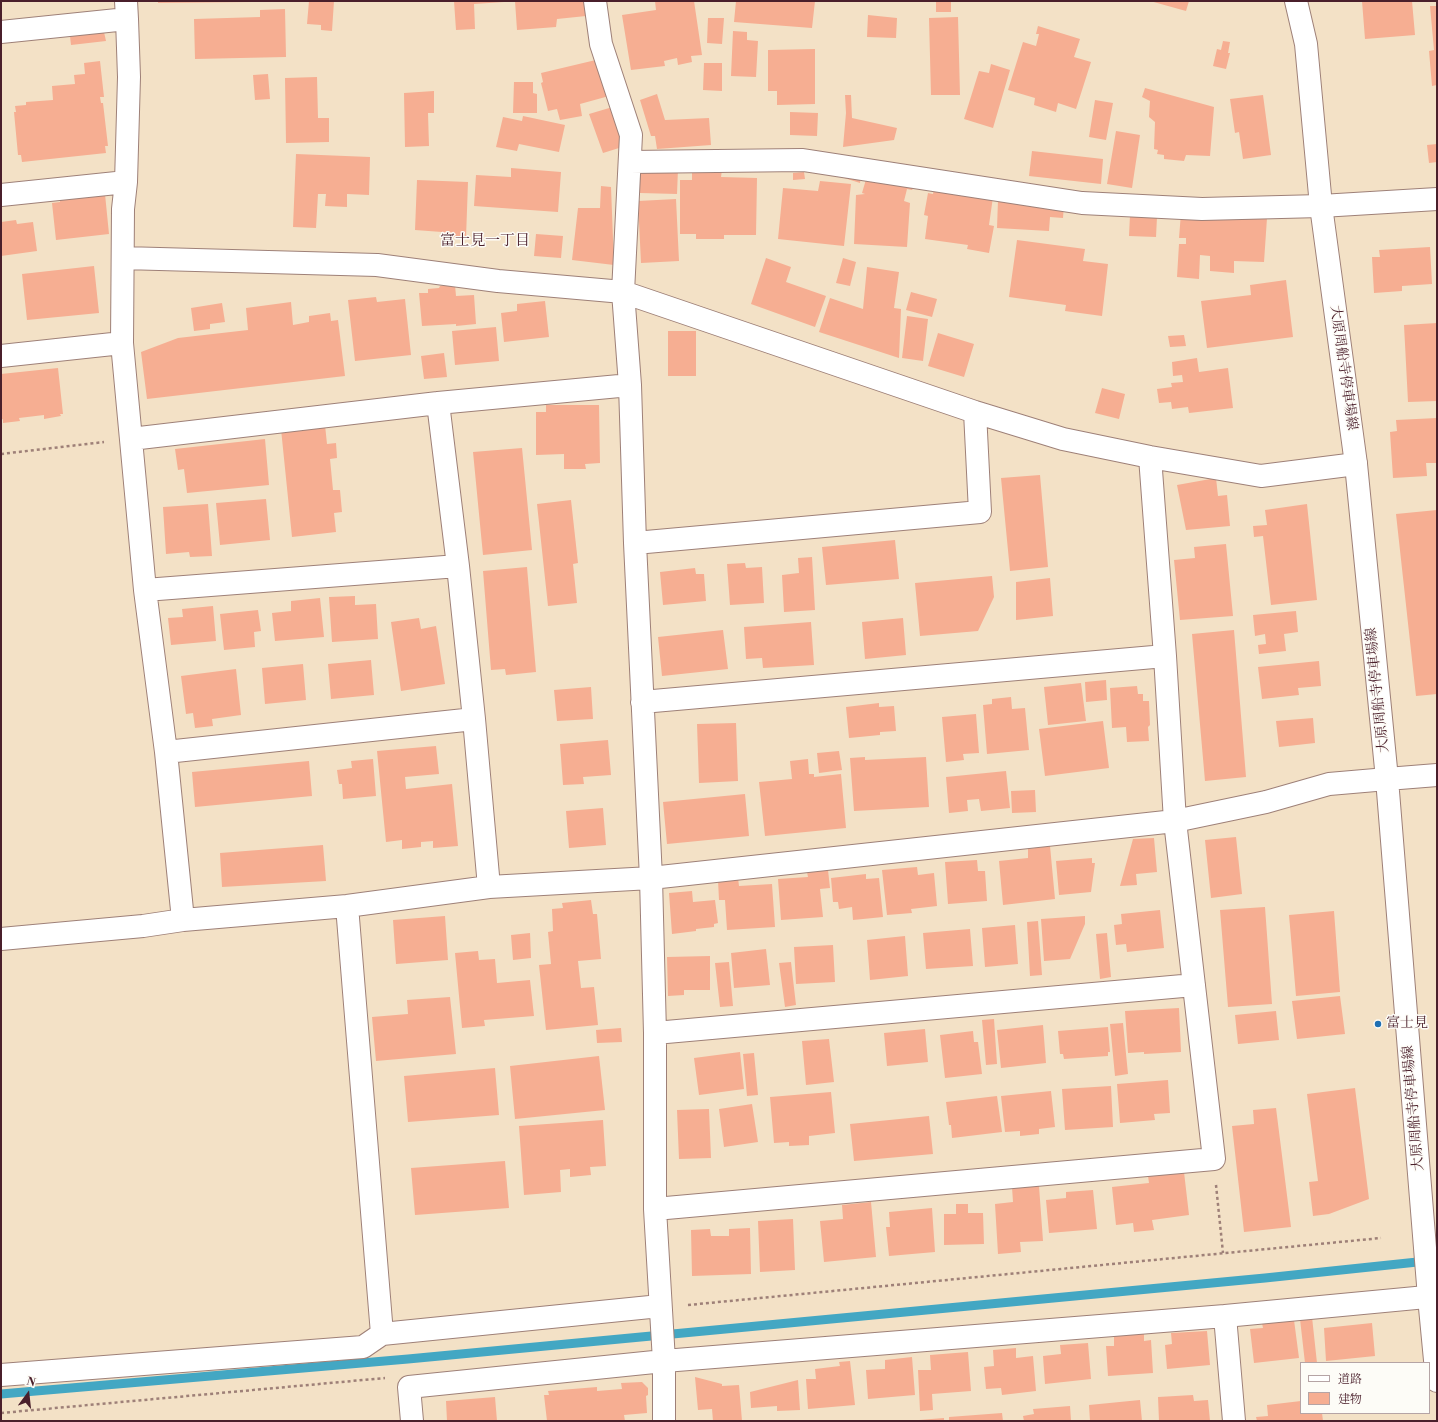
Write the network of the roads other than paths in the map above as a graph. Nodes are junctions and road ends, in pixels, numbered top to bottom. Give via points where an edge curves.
1 (595, 1) edge
2 (1296, 1) edge
3 (126, 10) edge
4 (1, 32) edge
5 (630, 162) junction
6 (126, 182) junction
7 (1, 195) edge
8 (1437, 199) edge
9 (1321, 206) junction
10 (123, 258) junction
11 (623, 292) junction
12 (122, 344) junction
13 (1, 356) edge
14 (630, 384) junction
15 (438, 403) junction
16 (975, 412) junction
17 (131, 439) junction
18 (1150, 457) junction
19 (1356, 464) junction
20 (635, 542) junction
21 (458, 566) junction
22 (145, 590) junction
23 (1165, 656) junction
24 (642, 702) junction
25 (474, 719) junction
26 (166, 752) junction
27 (1437, 775) edge
28 (1387, 779) junction
29 (1175, 821) junction
30 (651, 878) junction
31 (489, 887) junction
32 (347, 906) junction
33 (183, 920) junction
34 (1, 939) edge
35 (1194, 985) junction
36 (656, 1033) junction
37 (655, 1210) junction
38 (1433, 1296) edge
39 (660, 1306) junction
40 (1225, 1316) junction
41 (382, 1334) junction
42 (664, 1361) junction
43 (1, 1375) edge
44 (1437, 1381) edge
45 (412, 1421) edge
46 (664, 1421) edge
47 (1234, 1421) edge

1 - 5 street via 601,44 631,135
2 - 9 street, 大原周船寺停車場線 via 1306,44
3 - 4 street
3 - 6 street via 130,77
5 - 9 street via 803,160 1082,203 1202,209
5 - 11 street
6 - 7 street
6 - 10 street
8 - 9 street
9 - 19 street, 大原周船寺停車場線
10 - 11 street via 377,265 498,281
10 - 12 street
11 - 14 street
11 - 16 street
12 - 13 street
12 - 17 street
14 - 15 street
14 - 20 street
15 - 17 street
15 - 21 street
16 - 18 street via 1063,439
16 - 20 street via 980,512
17 - 22 street
18 - 19 street via 1261,476
18 - 23 street
19 - 28 street, 大原周船寺停車場線
20 - 24 street
21 - 22 street
21 - 25 street
22 - 26 street
23 - 24 street
23 - 29 street
24 - 30 street
25 - 26 street
25 - 31 street
26 - 33 street
27 - 28 street
28 - 29 street via 1329,784 1266,802
28 - 38 street, 大原周船寺停車場線 via 1424,1232
29 - 30 street
29 - 35 street
30 - 31 street
30 - 36 street
31 - 32 street
32 - 33 street
32 - 41 street
33 - 34 street
35 - 36 street
35 - 37 street via 1214,1159
36 - 37 street
37 - 39 street
38 - 40 street
38 - 44 street, 大原周船寺停車場線
39 - 41 street
39 - 42 street
40 - 42 street
40 - 47 street
41 - 43 street via 363,1347
42 - 45 street via 409,1386
42 - 46 street

